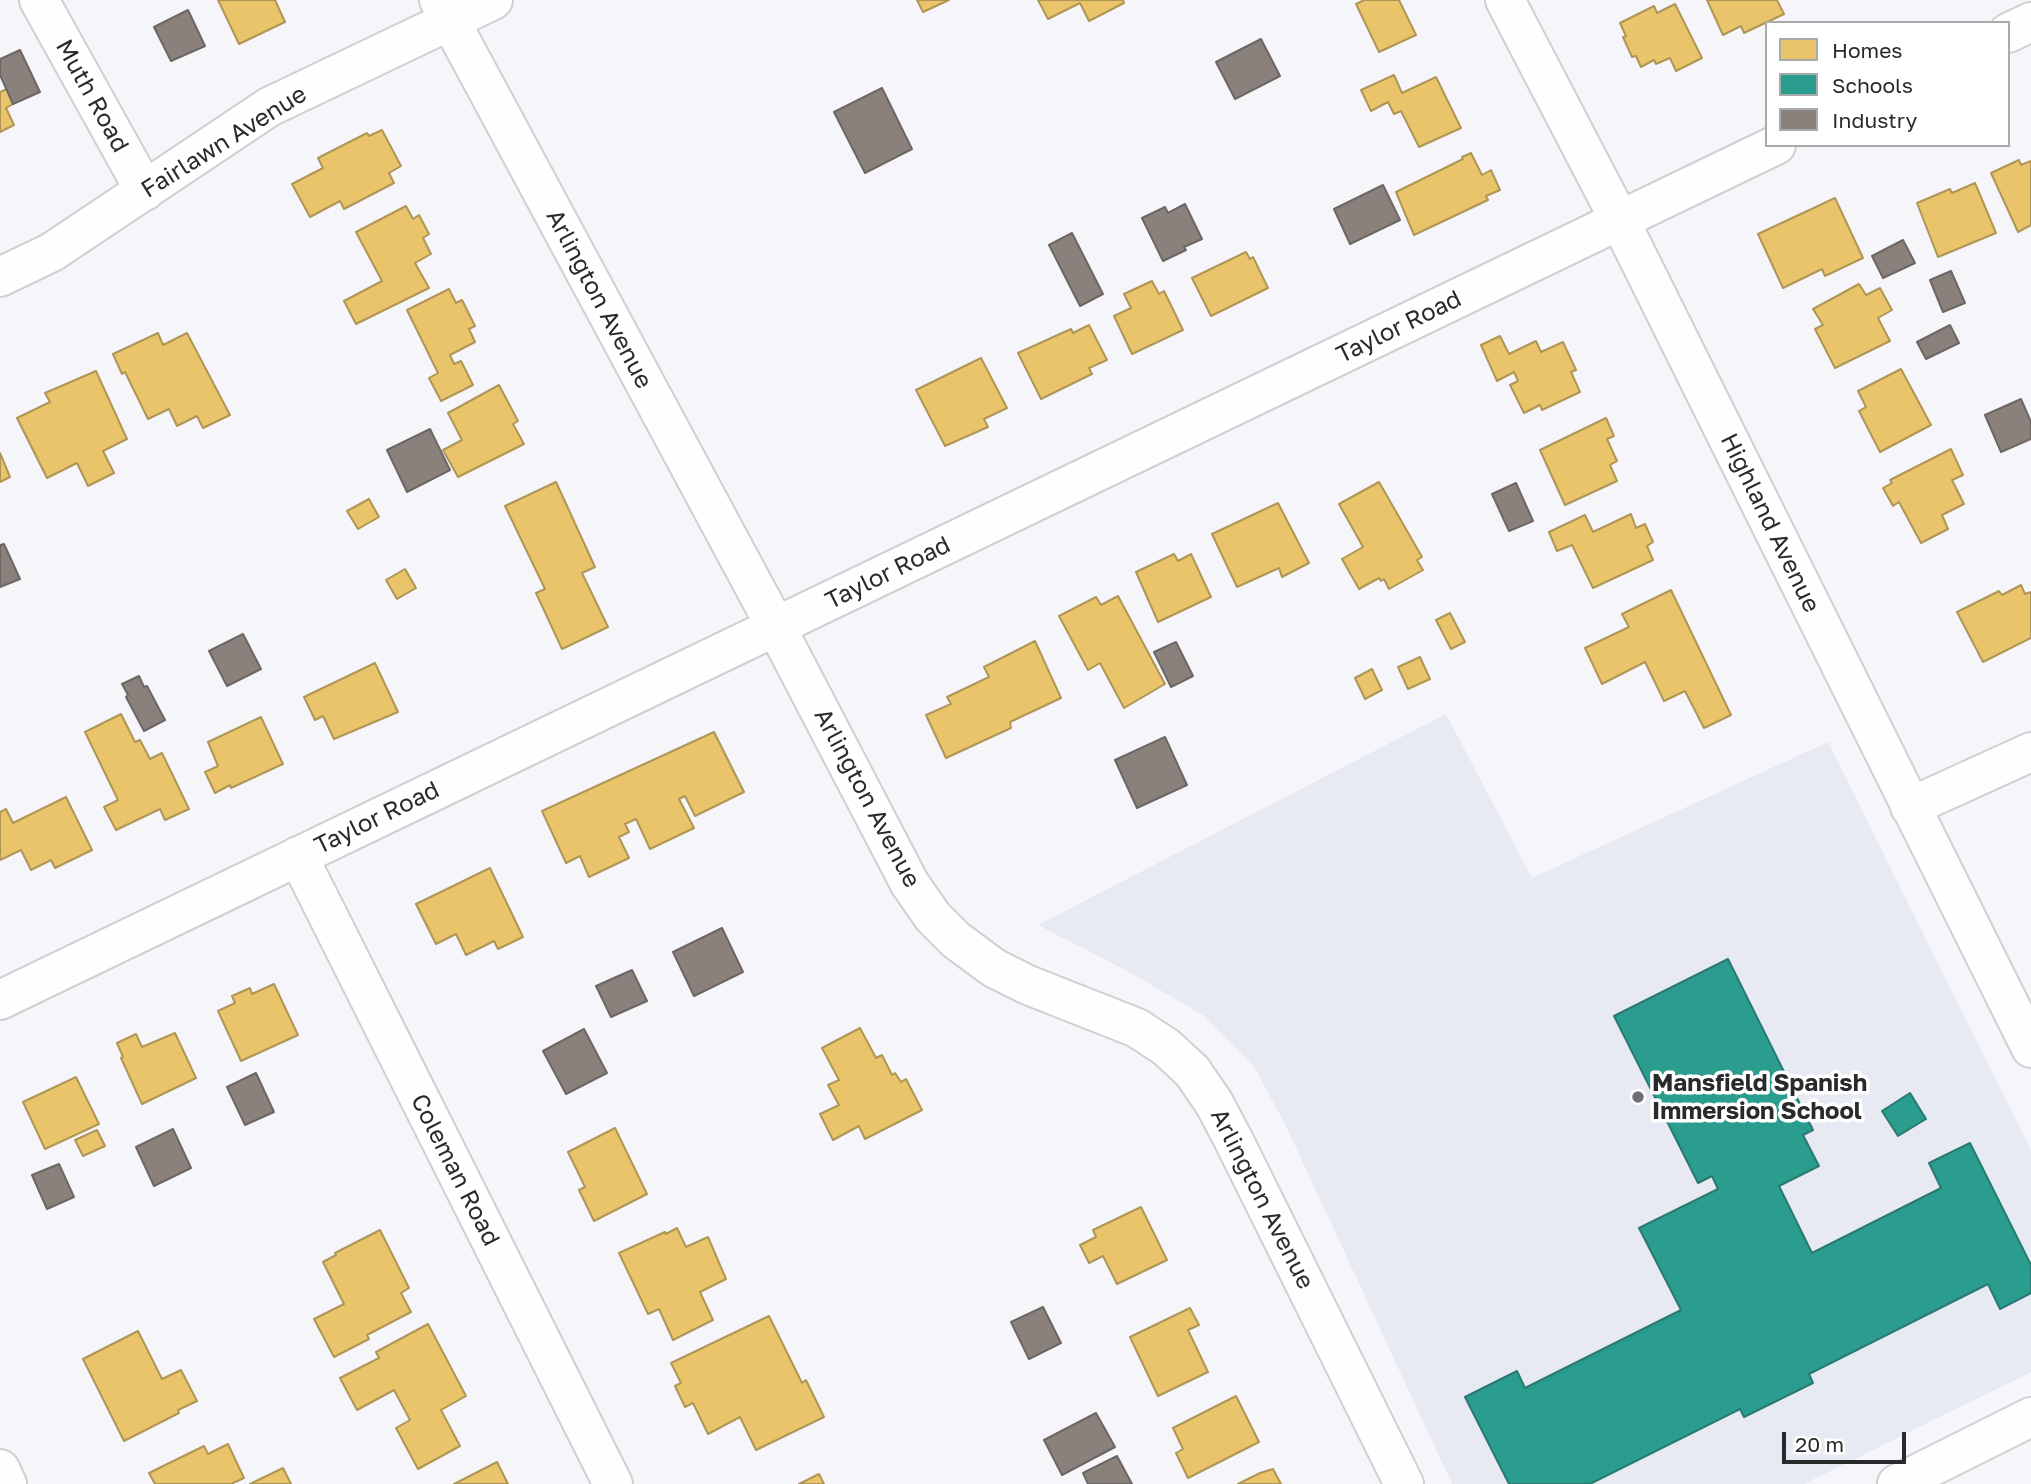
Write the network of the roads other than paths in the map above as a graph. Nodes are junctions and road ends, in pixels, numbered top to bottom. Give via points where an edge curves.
1 (38, 0) edge
2 (493, 0) edge
3 (1505, 0) edge
4 (444, 11) edge
5 (2031, 22) edge
6 (2010, 32) edge
7 (1772, 147) edge
8 (145, 191) junction
9 (1620, 221) junction
10 (0, 277) edge
11 (776, 627) junction
12 (2031, 752) edge
13 (1910, 807) junction
14 (298, 856) junction
15 (0, 1000) edge
16 (2031, 1048) edge
17 (2031, 1417) edge
18 (0, 1469) edge
19 (8, 1484) edge
20 (613, 1484) edge
21 (1404, 1484) edge
22 (1897, 1484) edge

1 - 8 street, Muth Road
2 - 4 street, Fairlawn Avenue
3 - 9 street, Highland Avenue
4 - 8 street, Fairlawn Avenue via 269,107
4 - 11 street, Arlington Avenue
5 - 6 street
7 - 9 street, Taylor Road
8 - 10 street, Fairlawn Avenue via 52,252
9 - 11 street, Taylor Road
9 - 13 street, Highland Avenue
11 - 14 street, Taylor Road
11 - 21 street, Arlington Avenue via 910,884 948,933 1005,974 1137,1028 1192,1070 1233,1139
12 - 13 street
13 - 16 street, Highland Avenue
14 - 15 street, Taylor Road
14 - 20 street, Coleman Road
17 - 22 street
18 - 19 street

